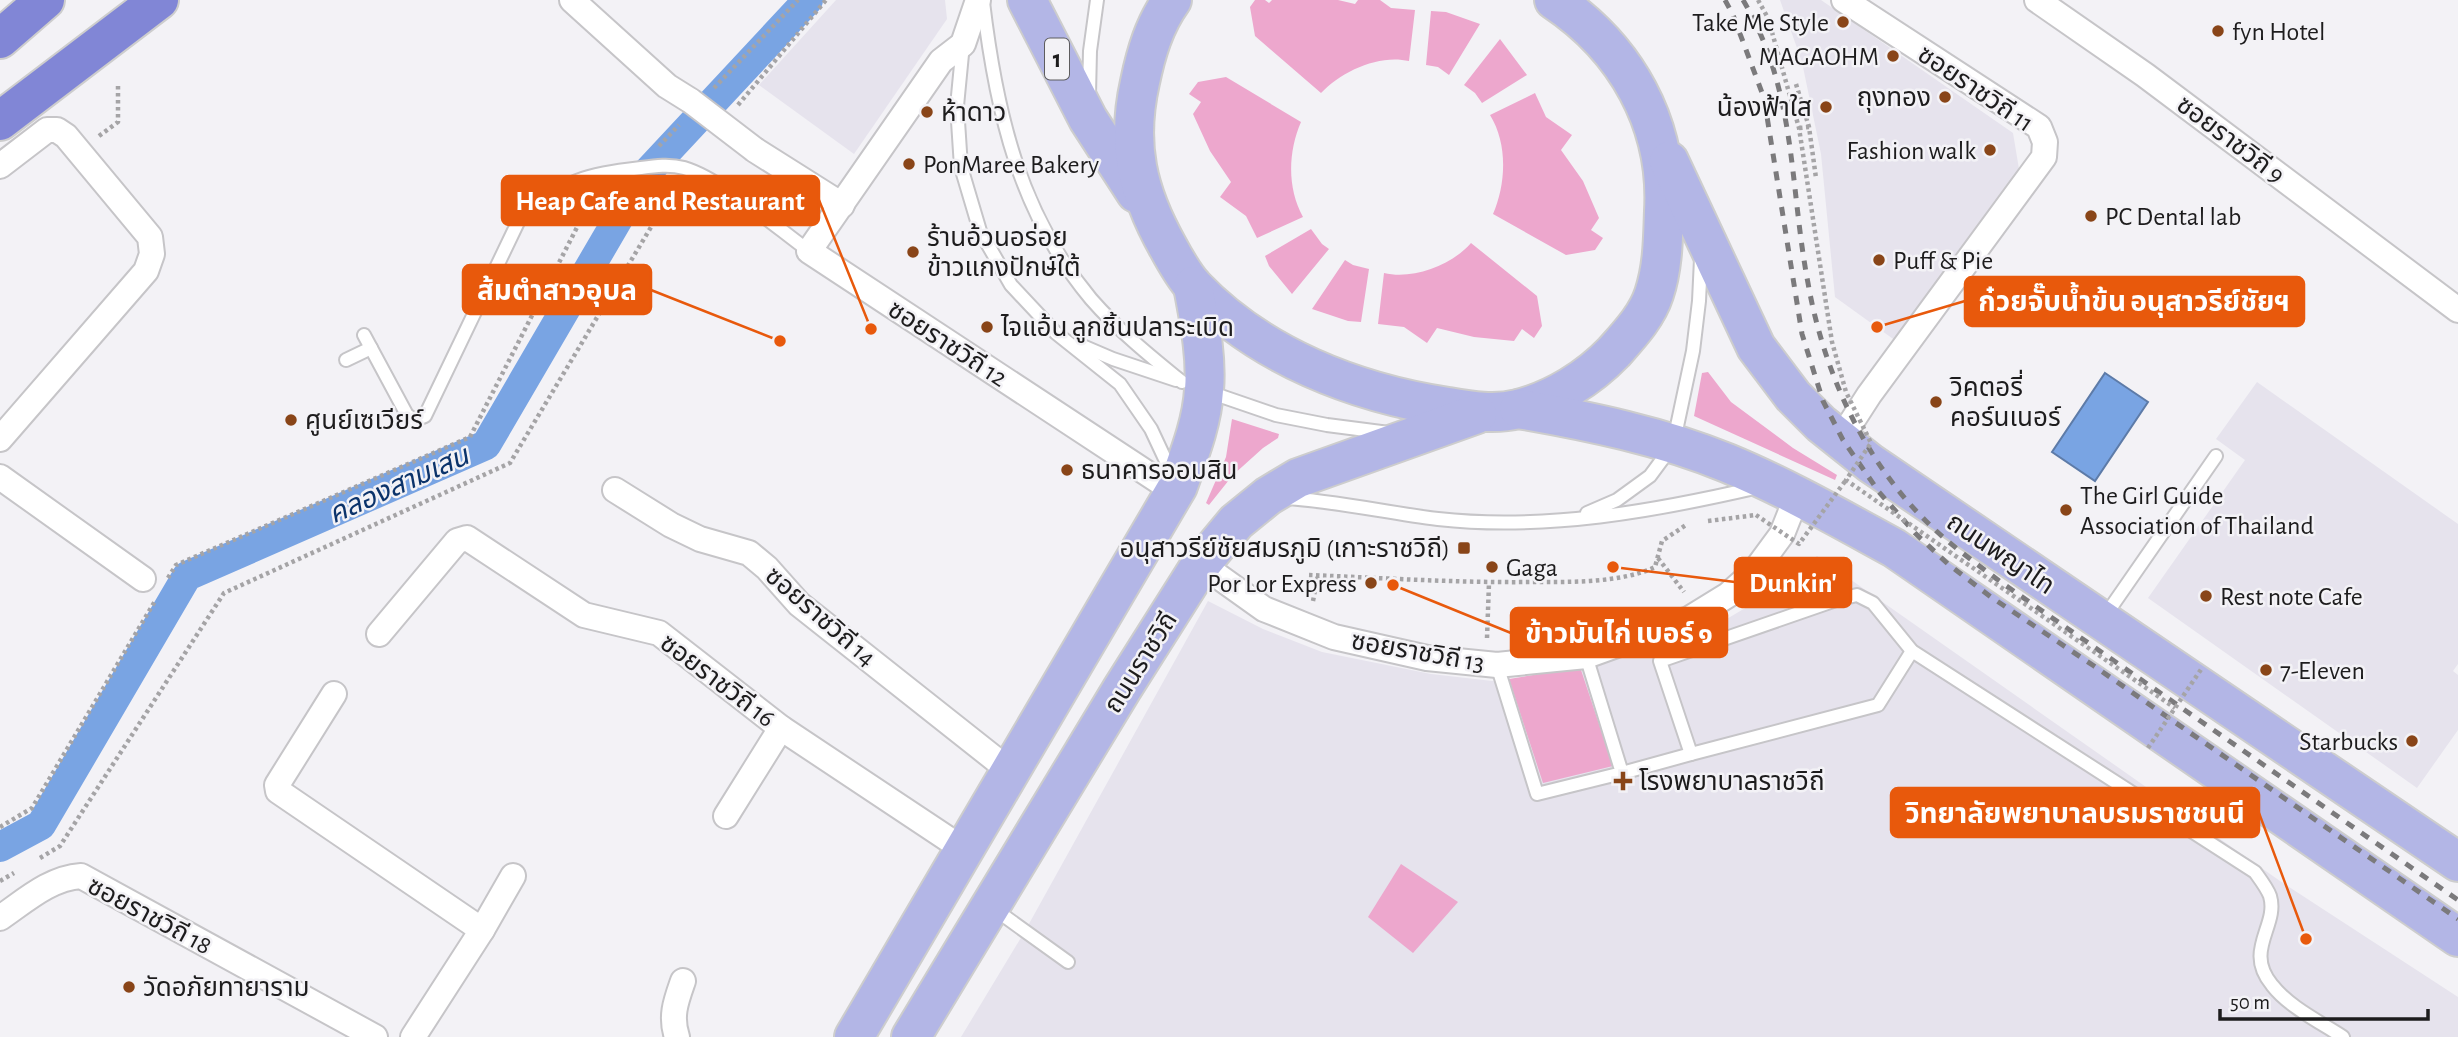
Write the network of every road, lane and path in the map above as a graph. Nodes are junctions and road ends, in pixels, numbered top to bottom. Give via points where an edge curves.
1 (45, 0) edge
2 (159, 0) edge
3 (572, 0) edge
4 (826, 0) edge
5 (981, 0) edge
6 (1027, 0) edge
7 (1097, 0) edge
8 (1172, 0) edge
9 (1554, 0) edge
10 (1598, 0) edge
11 (1758, 0) edge
12 (1844, 0) edge
13 (2037, 0) edge
14 (0, 39) edge
15 (963, 44) junction
16 (1614, 52) junction
17 (1796, 84) dead end
18 (118, 85) dead end
19 (730, 114) dead end
20 (1088, 119) junction
21 (0, 121) edge
22 (118, 122) dead end
23 (1809, 127) junction
24 (1798, 128) junction
25 (1659, 140) junction
26 (0, 166) edge
27 (685, 168) junction
28 (1816, 178) dead end
29 (842, 205) junction
30 (1149, 213) junction
31 (1702, 229) junction
32 (809, 251) junction
33 (1193, 286) junction
34 (2458, 310) edge
35 (364, 335) dead end
36 (1062, 337) junction
37 (371, 348) junction
38 (346, 360) dead end
39 (1193, 386) junction
40 (1519, 409) junction
41 (1480, 413) junction
42 (1415, 436) junction
43 (0, 439) edge
44 (1840, 440) junction
45 (1673, 445) junction
46 (2216, 456) dead end
47 (0, 477) edge
48 (1846, 480) junction
49 (1176, 488) junction
50 (615, 490) dead end
51 (1785, 490) junction
52 (1268, 496) junction
53 (1574, 519) junction
54 (1701, 522) dead end
55 (1687, 524) dead end
56 (1658, 558) junction
57 (1201, 564) junction
58 (1310, 575) dead end
59 (1318, 575) junction
60 (143, 579) dead end
61 (1489, 583) junction
62 (1688, 598) dead end
63 (1313, 606) dead end
64 (2101, 622) junction
65 (379, 634) dead end
66 (1487, 634) dead end
67 (1912, 651) junction
68 (1586, 656) junction
69 (1497, 665) junction
70 (2202, 668) dead end
71 (334, 694) dead end
72 (2175, 708) junction
73 (781, 728) junction
74 (2148, 748) dead end
75 (1691, 754) junction
76 (1010, 771) junction
77 (1622, 773) junction
78 (726, 817) dead end
79 (963, 849) junction
80 (36, 860) dead end
81 (2458, 862) edge
82 (24, 867) dead end
83 (513, 876) dead end
84 (0, 881) edge
85 (989, 906) junction
86 (0, 918) edge
87 (482, 930) junction
88 (2458, 937) edge
89 (1068, 962) dead end
90 (683, 981) dead end
91 (375, 1037) edge
92 (413, 1037) edge
93 (677, 1037) edge
94 (854, 1037) edge
95 (911, 1037) edge
96 (2343, 1037) edge

1 - 14 highway
2 - 21 highway
3 - 29 street, bridge via 667,86
4 - 19 path
5 - 15 street
5 - 39 lane via 1011,149 1027,195 1057,254 1132,341
6 - 20 main road, 1
7 - 20 lane
8 - 30 main road via 1147,48 1134,109 1134,154
9 - 16 main road
10 - 16 main road
11 - 24 path, bridge via 1769,18
12 - 44 street, ซอยราชวิถี 11 via 2039,127 2045,142 2044,157
13 - 34 street, ซอยราชวิถี 9
15 - 29 street via 941,61
15 - 36 lane via 957,106 961,167 980,231 1011,285
16 - 25 main road
17 - 23 path
18 - 22 path
20 - 30 main road, 1
23 - 24 path, bridge
23 - 28 path
24 - 48 path, bridge via 1832,342 1846,392 1871,443
25 - 31 main road, ถนนพญาไท
25 - 40 main road via 1665,203 1654,296 1633,331 1603,364 1566,390
26 - 43 street via 47,130 57,130 150,237 152,254 146,271
27 - 32 lane, ซอยราชวิถี 12 via 713,181
27 - 37 lane, ซอยราชวิถี 12 via 662,166 577,179 548,194 520,218 425,416 415,420 407,415
27 - 80 path via 510,463 223,593 61,846
29 - 32 street
30 - 33 main road
31 - 44 main road, ถนนพญาไท via 1756,347 1793,396
31 - 45 lane via 1695,338
32 - 49 street, ซอยราชวิถี 12
33 - 39 main road, ถนนราชวิถี via 1201,335
33 - 41 main road via 1255,337 1301,362 1361,388
35 - 37 lane
36 - 39 lane
36 - 49 lane via 1120,384 1151,429
37 - 38 lane
39 - 42 lane via 1276,415
39 - 49 main road, ถนนราชวิถี via 1196,436
40 - 41 main road
40 - 45 main road
41 - 42 main road, ถนนราชวิถี
42 - 52 main road, ถนนราชวิถี via 1298,478
44 - 64 main road, ถนนพญาไท
45 - 51 main road
45 - 53 lane via 1650,476 1616,500
46 - 64 lane
47 - 60 street
48 - 54 path, bridge via 1799,544 1756,515
48 - 72 path, bridge
49 - 76 main road, ถนนราชวิถี
50 - 76 street, ซอยราชวิถี 14 via 700,539 749,553 799,604
51 - 53 lane
51 - 68 street, ซอยราชวิถี 13 via 1782,534 1754,572 1728,595 1689,619
51 - 88 main road via 1894,548
52 - 53 lane via 1439,519
52 - 57 main road, ถนนราชวิถี via 1236,522
55 - 56 path via 1662,541
56 - 61 path via 1645,572 1581,582
56 - 62 path
57 - 69 street, ซอยราชวิถี 13 via 1264,609 1334,637 1427,658
57 - 85 main road, ถนนราชวิถี
58 - 59 path
59 - 61 path
59 - 63 path
61 - 66 path
64 - 81 main road, ถนนพญาไท
65 - 73 street, ซอยราชวิถี 16 via 457,541 467,538 584,615 659,633
67 - 75 lane via 1878,705
67 - 75 lane via 1873,603 1857,595 1660,661
67 - 96 lane via 2255,872 2270,895 2271,915 2261,940 2260,961 2270,984
68 - 69 street, ซอยราชวิถี 13
68 - 77 lane
69 - 77 lane via 1537,794
70 - 72 path, bridge
71 - 87 street via 277,789
72 - 74 path, bridge
73 - 78 street
73 - 79 street, ซอยราชวิถี 16
75 - 77 lane
76 - 79 main road, ถนนราชวิถี
79 - 94 main road, ถนนราชวิถี
82 - 84 path
83 - 87 street
85 - 89 lane
85 - 95 main road, ถนนราชวิถี
86 - 91 street, ซอยราชวิถี 18 via 50,885 81,876
87 - 92 street
90 - 93 street via 672,1023

